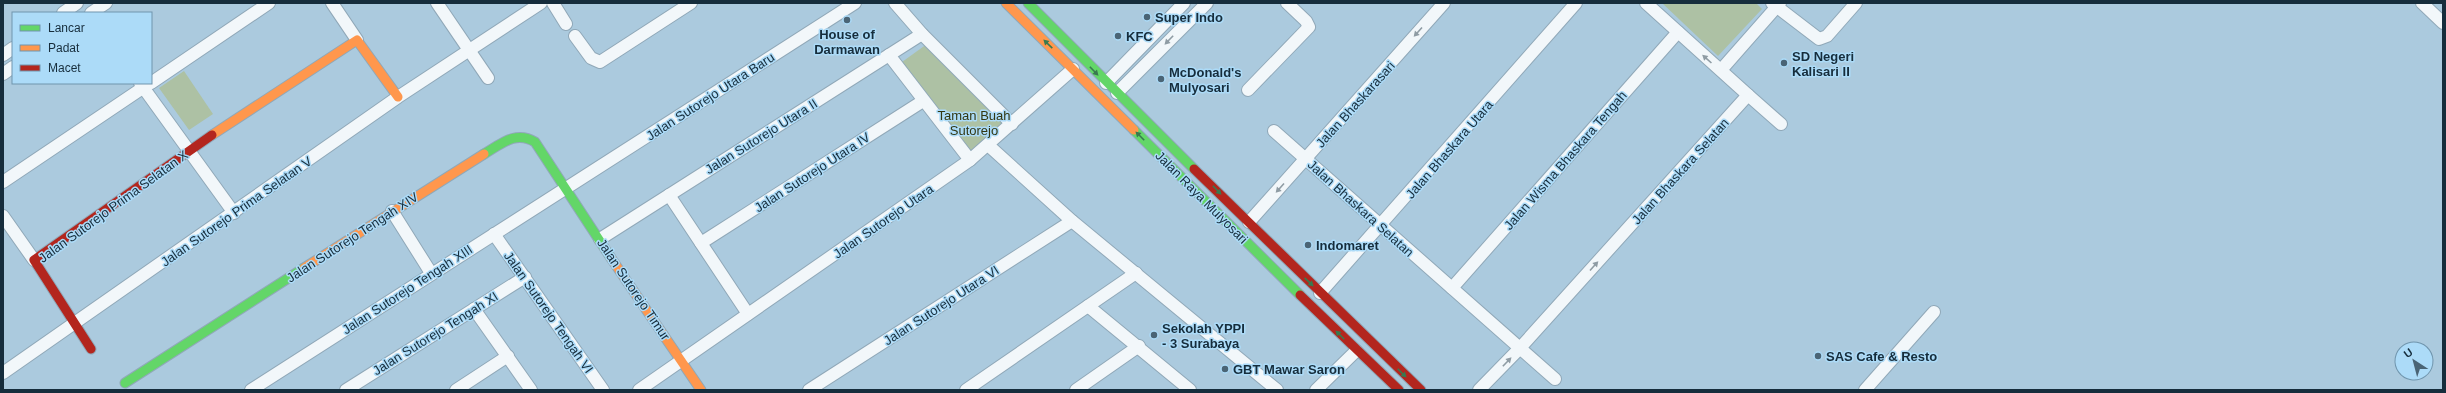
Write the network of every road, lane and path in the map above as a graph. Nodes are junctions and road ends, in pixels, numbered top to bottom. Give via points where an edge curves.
1 (77, 3) edge
2 (85, 3) edge
3 (106, 3) edge
4 (268, 3) edge
5 (332, 3) edge
6 (437, 3) edge
7 (540, 3) edge
8 (553, 3) edge
9 (691, 3) edge
10 (856, 3) edge
11 (895, 3) edge
12 (1006, 3) edge
13 (1028, 3) edge
14 (1185, 3) edge
15 (1207, 3) edge
16 (1287, 3) edge
17 (1444, 3) edge
18 (1576, 3) edge
19 (1646, 3) edge
20 (1856, 3) edge
21 (2422, 3) edge
22 (1776, 4) edge
23 (64, 12) edge
24 (90, 12) edge
25 (92, 12) edge
26 (1196, 13) junction
27 (2443, 23) edge
28 (566, 24) dead end
29 (1678, 32) junction
30 (922, 34) junction
31 (575, 36) dead end
32 (357, 40) junction
33 (12, 49) edge
34 (470, 49) junction
35 (3, 55) edge
36 (889, 55) junction
37 (12, 68) edge
38 (1073, 69) junction
39 (1720, 70) junction
40 (3, 74) edge
41 (488, 78) dead end
42 (152, 80) edge
43 (1106, 83) junction
44 (146, 84) edge
45 (1248, 90) dead end
46 (1117, 93) junction
47 (1748, 95) junction
48 (398, 97) junction
49 (924, 101) junction
50 (1012, 124) junction
51 (1781, 124) dead end
52 (1274, 131) dead end
53 (988, 145) junction
54 (190, 150) junction
55 (1306, 159) junction
56 (970, 160) junction
57 (3, 182) edge
58 (565, 189) junction
59 (670, 194) junction
60 (392, 211) junction
61 (234, 213) junction
62 (3, 216) edge
63 (1072, 221) junction
64 (1248, 222) junction
65 (1382, 226) junction
66 (494, 234) junction
67 (600, 239) dead end
68 (701, 243) junction
69 (34, 260) junction
70 (1292, 266) junction
71 (431, 273) junction
72 (1136, 273) junction
73 (525, 276) junction
74 (1282, 277) junction
75 (1452, 288) junction
76 (1320, 293) junction
77 (1088, 306) junction
78 (474, 309) junction
79 (1934, 312) dead end
80 (748, 314) junction
81 (74, 324) junction
82 (1139, 346) junction
83 (1520, 348) junction
84 (92, 349) dead end
85 (1356, 351) junction
86 (508, 356) junction
87 (682, 360) junction
88 (3, 373) edge
89 (1555, 379) dead end
90 (125, 383) dead end
91 (251, 390) edge
92 (346, 390) edge
93 (456, 390) edge
94 (531, 390) edge
95 (603, 390) edge
96 (639, 390) edge
97 (701, 390) edge
98 (810, 390) edge
99 (966, 390) edge
100 (1076, 390) edge
101 (1190, 390) edge
102 (1277, 390) edge
103 (1316, 390) edge
104 (1399, 390) edge
105 (1421, 390) edge
106 (1480, 390) edge
107 (1865, 390) edge

1 - 23 street
2 - 24 street
3 - 25 street
4 - 42 street
5 - 32 street
6 - 34 street
7 - 34 street, Jalan Sutorejo Prima Selatan V
8 - 28 street
9 - 31 street via 600,62 591,58
10 - 58 street, Jalan Sutorejo Utara Baru
11 - 30 street
38 -> 12 street, Jalan Raya Mulyosari
13 -> 43 street, Jalan Raya Mulyosari
14 - 26 street
14 - 43 street
15 - 26 street
16 - 45 street via 1309,27
17 -> 55 street, Jalan Bhaskarasari
18 - 65 street, Jalan Bhaskara Utara
19 - 29 street
20 - 22 street via 1827,36 1817,39
21 - 27 street
22 - 39 street
26 -> 46 street
39 -> 29 street
29 - 75 street, Jalan Wisma Bhaskara Tengah
30 - 36 street, Jalan Sutorejo Utara II
30 - 50 street
32 - 48 street
32 - 54 street, Jalan Sutorejo Prima Selatan X
33 - 35 street
34 - 41 street
34 - 48 street, Jalan Sutorejo Prima Selatan V
36 - 49 street
36 - 59 street, Jalan Sutorejo Utara II
37 - 40 street
38 - 50 street, Jalan Sutorejo Utara
74 -> 38 street, Jalan Raya Mulyosari
39 - 47 street
43 - 46 street, Jalan Raya Mulyosari
44 - 54 street
44 - 57 street
46 -> 64 street, Jalan Raya Mulyosari
47 - 51 street
83 -> 47 street, Jalan Bhaskara Selatan
48 - 61 street, Jalan Sutorejo Prima Selatan V
49 - 56 street
49 - 68 street, Jalan Sutorejo Utara IV
50 - 53 street, Jalan Sutorejo Utara
52 - 55 street, Jalan Bhaskara Selatan
53 - 56 street, Jalan Sutorejo Utara
53 - 63 street
54 - 61 street
54 - 69 street, Jalan Sutorejo Prima Selatan X
55 -> 64 street, Jalan Bhaskarasari
55 - 65 street, Jalan Bhaskara Selatan
56 - 80 street, Jalan Sutorejo Utara
58 - 60 street, Jalan Sutorejo Tengah XIV via 535,142 518,136 512,137
58 - 66 street, Jalan Sutorejo Tengah XIII
58 - 87 street, Jalan Sutorejo Timur
59 - 67 street, Jalan Sutorejo Utara II
59 - 68 street
60 - 71 street
60 - 90 street, Jalan Sutorejo Tengah XIV
61 - 81 street, Jalan Sutorejo Prima Selatan V
62 - 69 street
63 - 72 street
63 - 98 street, Jalan Sutorejo Utara VI
64 - 70 street, Jalan Raya Mulyosari
65 - 75 street, Jalan Bhaskara Selatan
65 - 76 street, Jalan Bhaskara Utara
66 - 71 street, Jalan Sutorejo Tengah XIII
66 - 73 street, Jalan Sutorejo Tengah VI
68 - 80 street
69 - 81 street, Jalan Sutorejo Prima Selatan X
70 - 74 street
70 -> 76 street, Jalan Raya Mulyosari
71 - 91 street, Jalan Sutorejo Tengah XIII
72 - 77 street
72 - 102 street
73 - 78 street, Jalan Sutorejo Tengah XI
73 - 95 street, Jalan Sutorejo Tengah VI
85 -> 74 street, Jalan Raya Mulyosari
75 - 83 street, Jalan Bhaskara Selatan
76 -> 105 street, Jalan Raya Mulyosari
77 - 82 street
77 - 99 street
78 - 86 street
78 - 92 street, Jalan Sutorejo Tengah XI
79 - 107 street
80 - 87 street, Jalan Sutorejo Utara
81 - 84 street, Jalan Sutorejo Prima Selatan X
81 - 88 street, Jalan Sutorejo Prima Selatan V
82 - 100 street
82 - 101 street
83 - 89 street, Jalan Bhaskara Selatan
106 -> 83 street, Jalan Bhaskara Selatan
85 - 103 street
85 - 104 street, Jalan Raya Mulyosari
86 - 93 street
86 - 94 street
87 - 96 street, Jalan Sutorejo Utara
87 - 97 street, Jalan Sutorejo Timur

